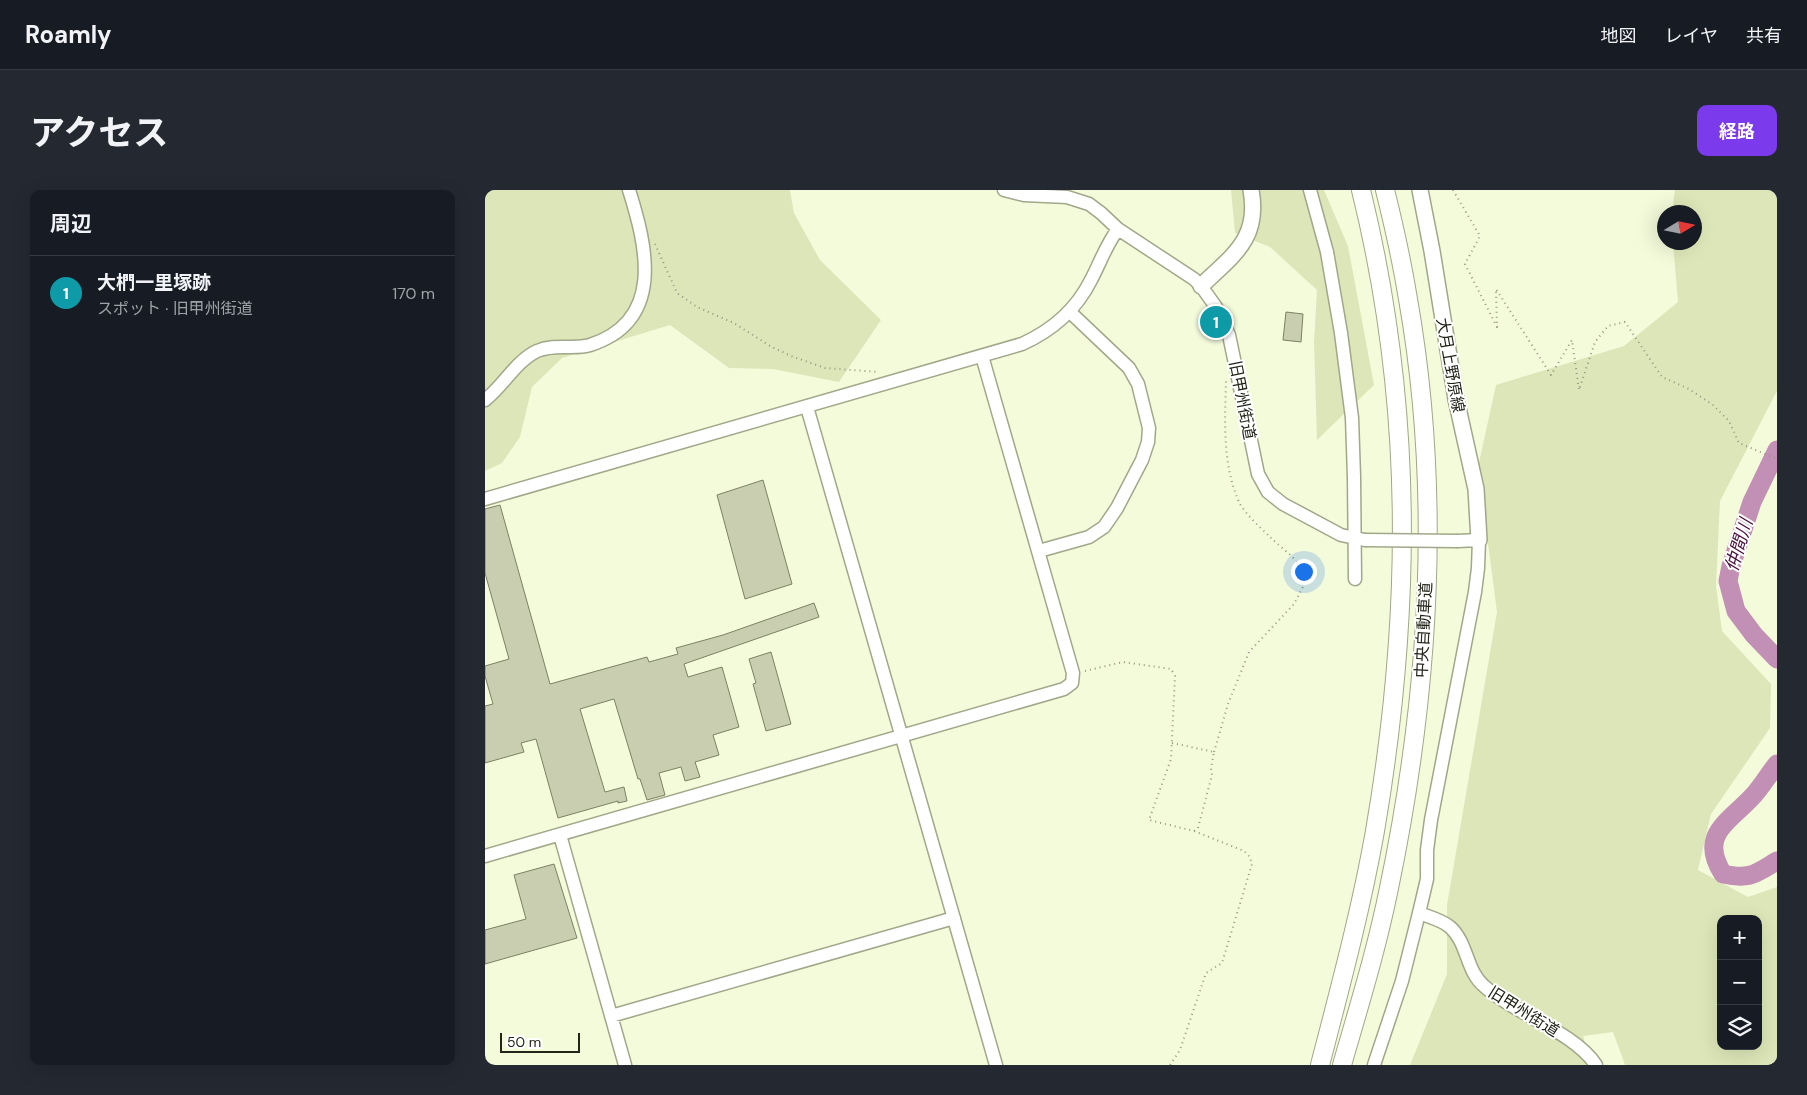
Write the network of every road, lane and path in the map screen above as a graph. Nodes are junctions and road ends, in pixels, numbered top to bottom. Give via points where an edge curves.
1 (629, 190) edge
2 (1004, 190) edge
3 (1251, 190) edge
4 (1310, 190) edge
5 (1361, 190) edge
6 (1385, 190) edge
7 (1420, 190) edge
8 (1453, 190) edge
9 (1118, 228) junction
10 (653, 240) dead end
11 (1201, 286) junction
12 (1070, 312) junction
13 (982, 356) junction
14 (885, 373) dead end
15 (1226, 377) dead end
16 (485, 400) edge
17 (807, 407) junction
18 (1777, 459) edge
19 (485, 499) edge
20 (1360, 539) junction
21 (1479, 540) junction
22 (1039, 551) junction
23 (1355, 579) dead end
24 (1073, 674) junction
25 (900, 736) junction
26 (1172, 743) junction
27 (1214, 752) junction
28 (1194, 831) junction
29 (559, 835) junction
30 (485, 856) edge
31 (1419, 913) junction
32 (954, 918) junction
33 (611, 1016) junction
34 (625, 1065) edge
35 (996, 1065) edge
36 (1169, 1065) edge
37 (1319, 1065) edge
38 (1342, 1065) edge
39 (1374, 1065) edge
40 (1596, 1065) edge

1 - 16 street via 645,258 643,294 637,310 622,327 588,346 539,350 526,358
2 - 9 street, 旧甲州街道 via 1079,200
3 - 11 main road via 1252,223 1245,240
4 - 20 street via 1327,252 1347,375
5 - 37 highway, 中央自動車道 via 1385,306 1397,396 1402,475 1401,593 1391,716 1375,833
6 - 38 highway, 中央自動車道 via 1409,301 1422,412 1427,533 1424,633 1418,712 1401,828 1389,891
7 - 21 main road, 大月上野原線 via 1456,399 1476,489
8 - 18 path via 1480,236 1465,264 1497,327 1496,289 1551,375 1572,340 1579,390 1595,342 1608,326 1625,322 1662,377 1713,405 1729,422 1739,443
9 - 11 street, 旧甲州街道
9 - 12 street via 1083,295
10 - 14 path via 677,293 697,307 734,323 769,346 825,368
11 - 20 street, 旧甲州街道 via 1216,307 1229,335 1263,486 1298,512 1341,535
12 - 13 street via 1046,332
12 - 22 street via 1129,368 1140,392 1149,442 1143,460 1104,527 1089,537
13 - 17 street
13 - 22 street
15 - 27 path via 1225,441 1232,481 1240,503 1305,570 1307,580 1294,604 1249,652 1228,704
17 - 19 street
17 - 25 street
20 - 21 street, 旧甲州街道, bridge
20 - 23 street
21 - 31 street via 1479,568 1431,820 1427,879
22 - 24 street
24 - 25 street via 1072,683 1064,689
24 - 26 path via 1123,662 1171,669 1175,676
25 - 29 street
25 - 32 street
26 - 27 path
26 - 28 path via 1171,759 1149,820
27 - 28 path via 1212,775 1198,828
28 - 36 path via 1244,851 1252,864 1222,963 1206,974 1180,1050
29 - 30 street
29 - 33 street
31 - 39 street via 1402,981
31 - 40 street, 旧甲州街道 via 1455,932 1475,976 1484,987 1566,1037 1589,1055
32 - 33 street
32 - 35 street
33 - 34 street

